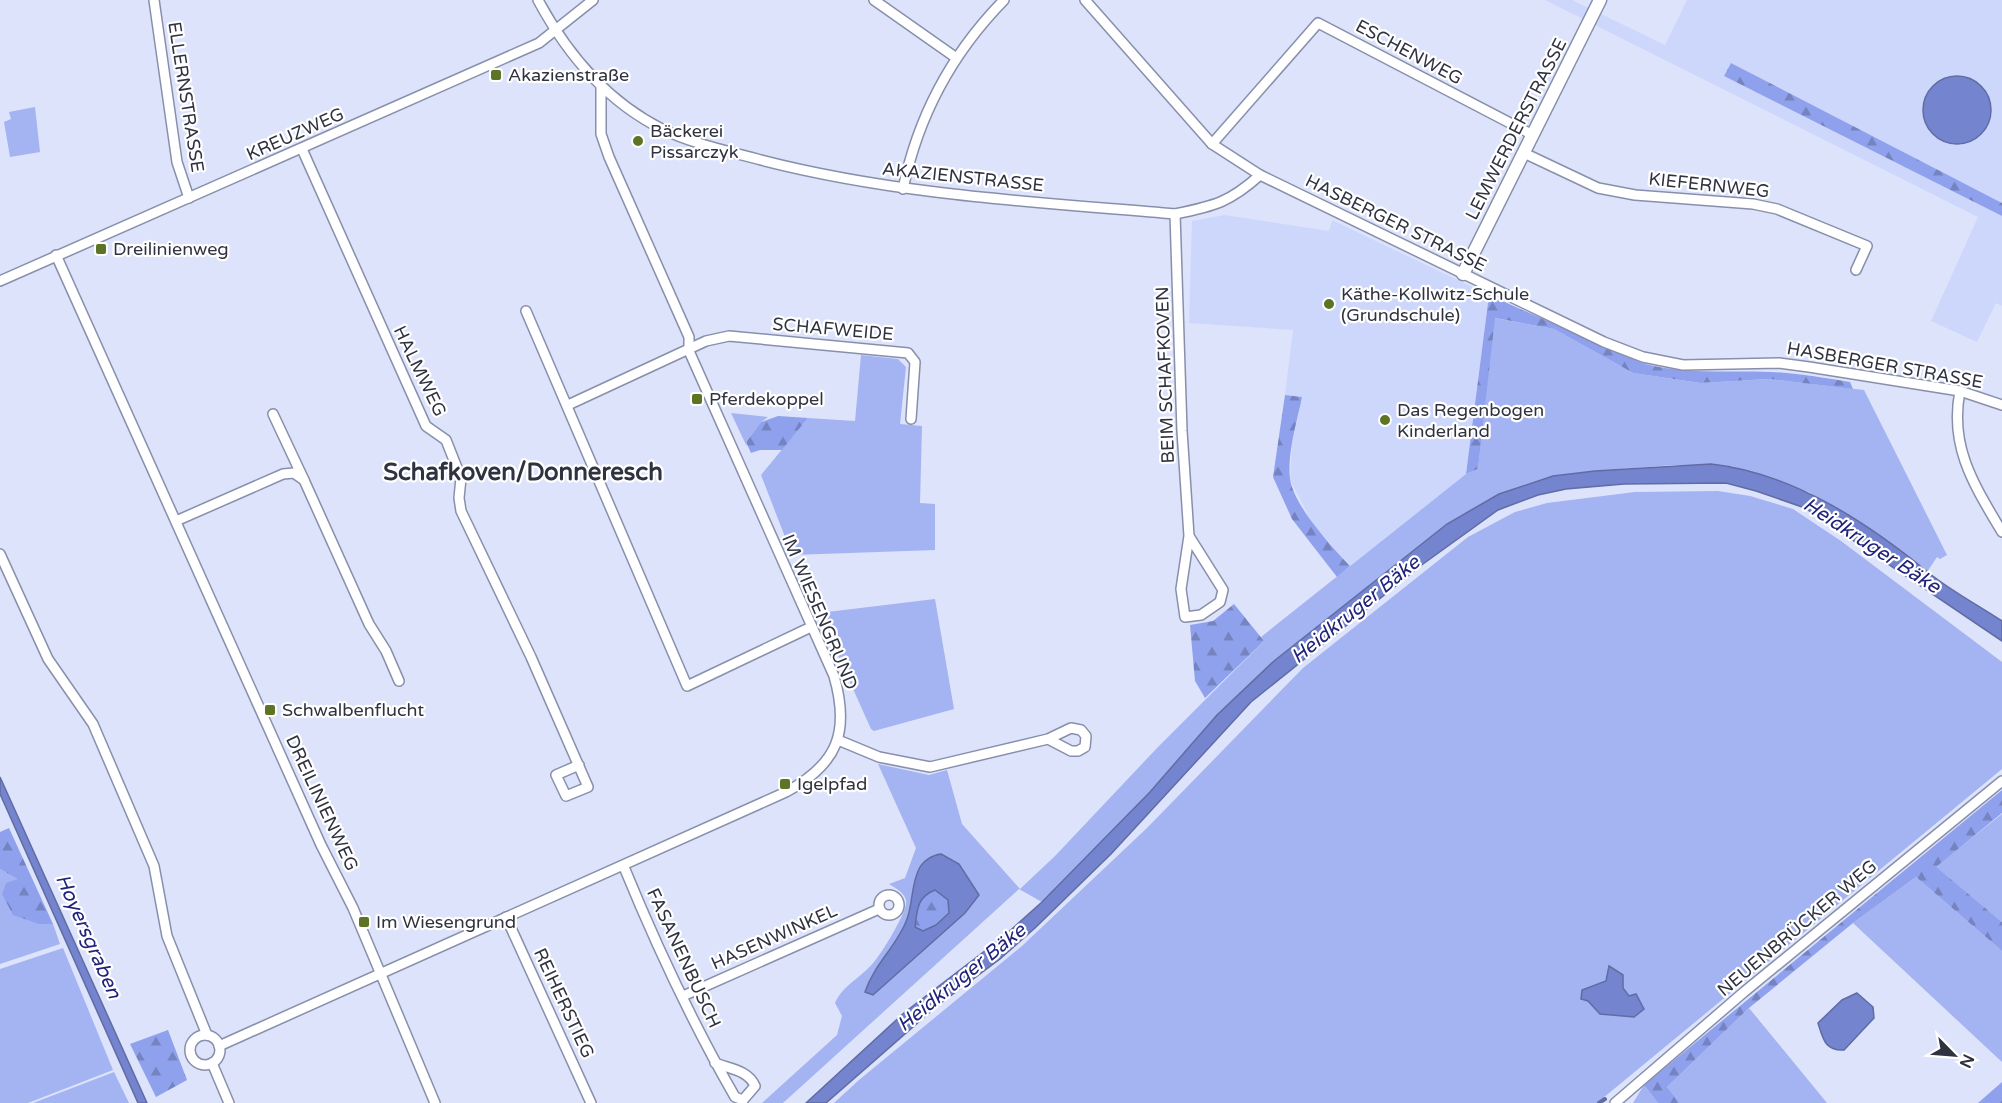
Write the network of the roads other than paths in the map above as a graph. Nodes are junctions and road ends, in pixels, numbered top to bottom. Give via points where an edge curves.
1 (154, 0) edge
2 (538, 0) edge
3 (593, 0) edge
4 (874, 0) edge
5 (1004, 0) edge
6 (1085, 0) edge
7 (1600, 0) edge
8 (554, 30) junction
9 (955, 57) junction
10 (601, 87) junction
11 (1533, 135) junction
12 (1212, 144) junction
13 (302, 149) junction
14 (1524, 153) junction
15 (1260, 175) junction
16 (903, 189) junction
17 (189, 198) junction
18 (1175, 214) junction
19 (56, 255) junction
20 (1856, 270) dead end
21 (1463, 274) junction
22 (0, 281) edge
23 (526, 311) dead end
24 (689, 351) junction
25 (1960, 391) junction
26 (568, 405) junction
27 (2002, 405) edge
28 (273, 414) dead end
29 (911, 418) dead end
30 (304, 480) junction
31 (176, 521) junction
32 (2002, 532) edge
33 (1189, 536) junction
34 (0, 554) edge
35 (811, 627) junction
36 (399, 681) dead end
37 (1048, 739) dead end
38 (838, 740) junction
39 (579, 765) dead end
40 (2002, 781) edge
41 (624, 867) junction
42 (879, 909) dead end
43 (507, 917) junction
44 (380, 975) junction
45 (683, 996) junction
46 (207, 1035) junction
47 (219, 1046) junction
48 (212, 1063) junction
49 (715, 1063) junction
50 (229, 1103) edge
51 (435, 1103) edge
52 (591, 1103) edge
53 (1615, 1103) edge

1 - 17 street, ELLERNSTRASSE via 177,162
2 - 8 street, AKAZIENSTRASSE
3 - 8 street, KREUZWEG
4 - 9 street
5 - 9 street
6 - 12 street, HASBERGER STRASSE
7 - 11 street, LEMWERDERSTRASSE
8 - 10 street, AKAZIENSTRASSE
8 - 13 street, KREUZWEG via 539,43
9 - 16 street via 919,133
10 - 16 street, AKAZIENSTRASSE via 662,129 706,146 783,166
10 - 24 street, IM WIESENGRUND via 602,134 689,337
11 - 12 street, ESCHENWEG via 1318,23
11 - 14 street, LEMWERDERSTRASSE
12 - 15 street, HASBERGER STRASSE
13 - 17 street, KREUZWEG
13 - 39 street, HALMWEG via 426,426 446,440 461,478 461,511
14 - 20 street, KIEFERNWEG via 1598,188 1635,195 1753,204 1796,215 1867,246
14 - 21 street, LEMWERDERSTRASSE
15 - 18 street, AKAZIENSTRASSE via 1237,196
15 - 21 street, HASBERGER STRASSE
16 - 18 street, AKAZIENSTRASSE
17 - 19 street, KREUZWEG
18 - 33 street, BEIM SCHAFKOVEN
19 - 22 street, KREUZWEG
19 - 31 street, DREILINIENWEG
21 - 25 street, HASBERGER STRASSE via 1604,342 1658,361 1696,366 1779,363
23 - 26 street
24 - 26 street
24 - 29 street, SCHAFWEIDE via 706,341 729,336 908,353 915,362
24 - 35 street, IM WIESENGRUND
25 - 27 street, HASBERGER STRASSE
25 - 32 street via 1956,415 1962,454
26 - 35 street via 687,686
28 - 30 street
30 - 31 street via 294,473 283,474
30 - 36 street
31 - 44 street, DREILINIENWEG
33 - 33 street, BEIM SCHAFKOVEN via 1181,589 1185,617 1201,615 1220,602 1223,590
34 - 46 street via 48,658 93,724 154,866 167,936
35 - 38 street, IM WIESENGRUND via 834,676 841,702
37 - 38 street via 930,767 879,757
38 - 41 street, IM WIESENGRUND via 822,767 806,781
40 - 53 street, NEUENBRÜCKER WEG
41 - 43 street, IM WIESENGRUND
41 - 45 street, FASANENBUSCH
42 - 45 street, HASENWINKEL
43 - 44 street, IM WIESENGRUND
43 - 52 street, REIHERSTIEG
44 - 47 street, IM WIESENGRUND
44 - 51 street, DREILINIENWEG
45 - 49 street, FASANENBUSCH
46 - 47 street
46 - 48 street via 195,1039 190,1052 198,1063
47 - 48 street via 219,1054
48 - 50 street
49 - 49 street, FASANENBUSCH via 752,1078 755,1086 743,1100 735,1098

